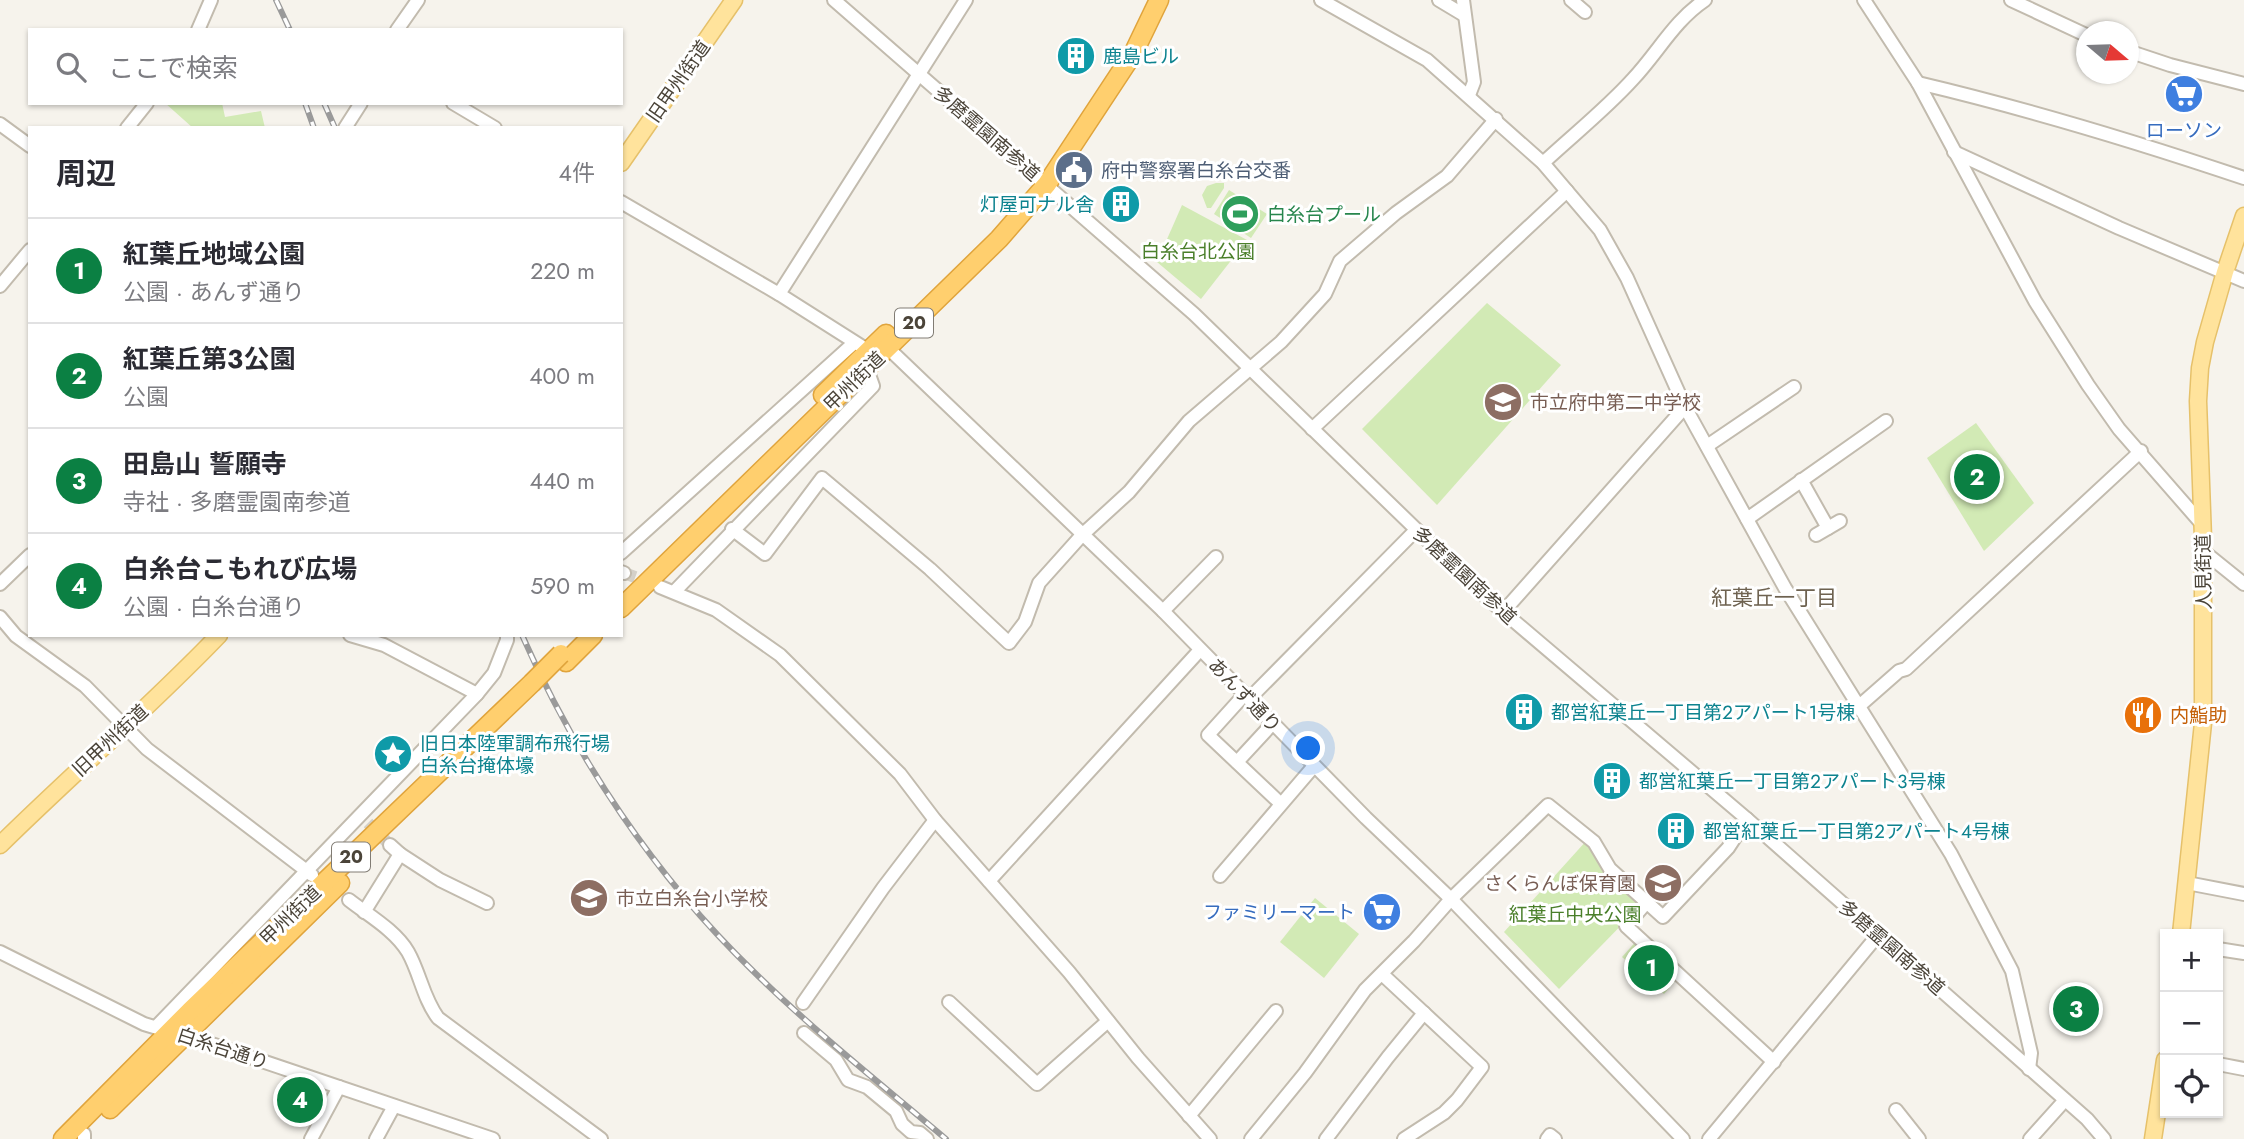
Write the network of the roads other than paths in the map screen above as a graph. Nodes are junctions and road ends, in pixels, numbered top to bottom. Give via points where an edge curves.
1 (211, 0) edge
2 (734, 0) edge
3 (834, 0) edge
4 (966, 0) edge
5 (1147, 0) edge
6 (1159, 0) edge
7 (1321, 0) edge
8 (1439, 0) edge
9 (1463, 0) edge
10 (1572, 0) edge
11 (1705, 0) edge
12 (1864, 0) edge
13 (2011, 0) edge
14 (412, 3) edge
15 (1584, 12) dead end
16 (1464, 15) junction
17 (199, 28) edge
18 (398, 28) edge
19 (2076, 30) edge
20 (2139, 54) edge
21 (920, 74) junction
22 (1918, 83) junction
23 (2244, 85) edge
24 (1469, 95) junction
25 (145, 105) edge
26 (360, 105) edge
27 (456, 105) edge
28 (1496, 119) junction
29 (0, 124) edge
30 (129, 126) edge
31 (346, 126) edge
32 (492, 126) edge
33 (28, 145) edge
34 (1954, 152) junction
35 (623, 160) edge
36 (1543, 163) junction
37 (2244, 178) edge
38 (1043, 181) junction
39 (1567, 191) junction
40 (623, 203) edge
41 (2244, 216) edge
42 (28, 252) edge
43 (2225, 272) junction
44 (2244, 281) edge
45 (0, 286) edge
46 (779, 294) junction
47 (886, 342) junction
48 (862, 346) junction
49 (867, 369) junction
50 (1251, 369) junction
51 (1794, 387) dead end
52 (1685, 407) junction
53 (1886, 421) dead end
54 (1312, 429) junction
55 (1707, 446) junction
56 (2141, 452) junction
57 (1801, 480) junction
58 (1747, 519) junction
59 (2202, 524) junction
60 (732, 530) junction
61 (1416, 530) junction
62 (1082, 535) junction
63 (1816, 535) dead end
64 (623, 551) edge
65 (2203, 551) junction
66 (28, 557) edge
67 (1216, 557) dead end
68 (0, 584) edge
69 (2244, 584) edge
70 (660, 587) tunnel mouth
71 (623, 592) edge
72 (674, 592) junction
73 (623, 606) edge
74 (1163, 611) junction
75 (1503, 612) junction
76 (0, 617) edge
77 (217, 637) edge
78 (357, 637) edge
79 (507, 637) edge
80 (579, 637) edge
81 (590, 637) edge
82 (1200, 650) junction
83 (563, 658) junction
84 (477, 694) junction
85 (1247, 697) junction
86 (1858, 707) junction
87 (1273, 723) junction
88 (125, 725) junction
89 (1237, 762) junction
90 (1314, 766) junction
91 (1282, 804) junction
92 (1747, 819) junction
93 (935, 820) junction
94 (0, 845) edge
95 (390, 845) tunnel mouth
96 (400, 854) junction
97 (309, 873) junction
98 (1220, 876) dead end
99 (989, 881) junction
100 (2187, 883) junction
101 (2244, 894) edge
102 (1451, 899) junction
103 (349, 900) dead end
104 (487, 903) dead end
105 (1646, 903) junction
106 (364, 912) junction
107 (2182, 929) edge
108 (1878, 935) junction
109 (2223, 949) edge
110 (0, 952) edge
111 (2244, 953) edge
112 (1382, 974) junction
113 (949, 1002) dead end
114 (803, 1003) dead end
115 (1276, 1011) dead end
116 (1424, 1013) junction
117 (1108, 1021) junction
118 (171, 1031) junction
119 (804, 1032) dead end
120 (1773, 1062) junction
121 (2223, 1065) edge
122 (2029, 1069) junction
123 (2244, 1069) edge
124 (339, 1087) junction
125 (2160, 1093) edge
126 (2065, 1100) junction
127 (394, 1106) junction
128 (1896, 1110) dead end
129 (1189, 1116) junction
130 (1675, 1136) edge
131 (82, 1137) edge
132 (63, 1139) edge
133 (311, 1139) edge
134 (376, 1139) edge
135 (493, 1139) edge
136 (601, 1139) edge
137 (927, 1139) edge
138 (1210, 1139) edge
139 (1251, 1139) edge
140 (1326, 1139) edge
141 (1404, 1139) edge
142 (1547, 1139) edge
143 (1555, 1139) edge
144 (1709, 1139) edge
145 (1919, 1139) edge
146 (2030, 1139) edge
147 (2104, 1139) edge
148 (2153, 1139) edge

1 - 17 street
2 - 35 main road, 旧甲州街道
3 - 21 street, 多磨霊園南参道
4 - 21 street
5 - 38 highway, 甲州街道 / 20 via 1126,45
6 - 38 highway, 甲州街道 / 20 via 1134,52
7 - 24 street via 1427,60
8 - 16 street
9 - 16 street
10 - 15 street
11 - 36 street via 1686,13 1624,89
12 - 22 street
13 - 19 street
14 - 18 street
16 - 24 street via 1474,82
20 - 23 street
21 - 38 street, 多磨霊園南参道
21 - 46 street
22 - 34 street
22 - 37 street via 2100,132
24 - 28 street
25 - 30 street
26 - 31 street
27 - 32 street
28 - 36 street
28 - 50 street via 1447,176 1340,261 1325,294
29 - 33 street
34 - 43 street
34 - 56 street via 2035,300 2088,385
36 - 39 street
38 - 47 highway, 甲州街道 / 20
38 - 50 street, 多磨霊園南参道
39 - 52 street via 1600,230 1627,278
39 - 54 street
40 - 46 street
41 - 43 main road, 人見街道
42 - 45 street
43 - 44 street
43 - 59 main road, 人見街道 via 2200,368
46 - 48 street
47 - 48 highway, 甲州街道 / 20
47 - 49 highway, 甲州街道 / 20
47 - 62 street, あんず通り
48 - 64 street
48 - 71 highway, 甲州街道 / 20
49 - 60 street via 873,386
49 - 73 highway, 甲州街道 / 20
50 - 54 street, 多磨霊園南参道
50 - 62 street via 1189,421 1129,492
51 - 55 street
52 - 55 street
52 - 75 street
53 - 57 street
54 - 61 street, 多磨霊園南参道
55 - 58 street
56 - 59 street
56 - 86 street via 1906,669
57 - 58 street
57 - 63 street via 1834,524
58 - 86 street
59 - 65 main road, 人見街道
60 - 62 street via 765,554 822,478 1009,643 1025,622 1039,583
60 - 72 street
61 - 75 street, 多磨霊園南参道
61 - 85 street
62 - 74 street, あんず通り
65 - 69 street
65 - 100 main road, 人見街道 via 2203,723
66 - 68 street
67 - 74 street
70 - 72 street
72 - 93 street via 716,610 780,655 900,774
74 - 82 street, あんず通り
75 - 92 street, 多磨霊園南参道
76 - 88 street via 16,636 85,686
77 - 88 main road, 旧甲州街道
78 - 84 street via 384,645
79 - 84 street via 494,673
80 - 83 highway, 甲州街道 / 20
81 - 83 highway, 甲州街道 / 20
82 - 85 street, あんず通り
82 - 99 street
83 - 118 highway, 甲州街道 / 20
84 - 97 street via 364,820
85 - 87 street, あんず通り
85 - 89 street via 1208,735
86 - 122 street via 1951,854 2012,971 2031,1053
87 - 89 street
87 - 90 street, あんず通り
88 - 94 main road, 旧甲州街道
88 - 97 street via 147,749
89 - 91 street
90 - 91 street
90 - 102 street, あんず通り
91 - 98 street
92 - 105 street via 1728,848 1663,917
92 - 108 street, 多磨霊園南参道
93 - 99 street
93 - 114 street
95 - 96 street
96 - 104 street
96 - 106 street
97 - 118 street
99 - 117 street
100 - 101 street
100 - 107 main road, 人見街道
102 - 105 street via 1548,804 1594,842 1610,869
102 - 112 street
102 - 130 street, あんず通り
103 - 106 street
105 - 120 street via 1626,926
106 - 136 street via 407,951 438,1018
108 - 120 street
108 - 122 street, 多磨霊園南参道
109 - 111 street
110 - 118 street, 白糸台通り via 144,1024
112 - 116 street
112 - 139 street
113 - 117 street via 1037,1084
115 - 129 street
116 - 140 street
116 - 141 street via 1482,1067 1444,1113
117 - 129 street
118 - 124 street, 白糸台通り
118 - 131 highway, 甲州街道 / 20
118 - 132 highway, 甲州街道 / 20
119 - 137 street via 836,1060 848,1080 867,1087 896,1111 911,1132
120 - 144 street
121 - 123 street
122 - 126 street, 多磨霊園南参道
124 - 127 street, 白糸台通り
124 - 133 street
125 - 148 main road
126 - 146 street
126 - 147 street, 多磨霊園南参道
127 - 134 street
127 - 135 street, 白糸台通り
128 - 145 street
129 - 138 street
142 - 143 street via 1550,1135

